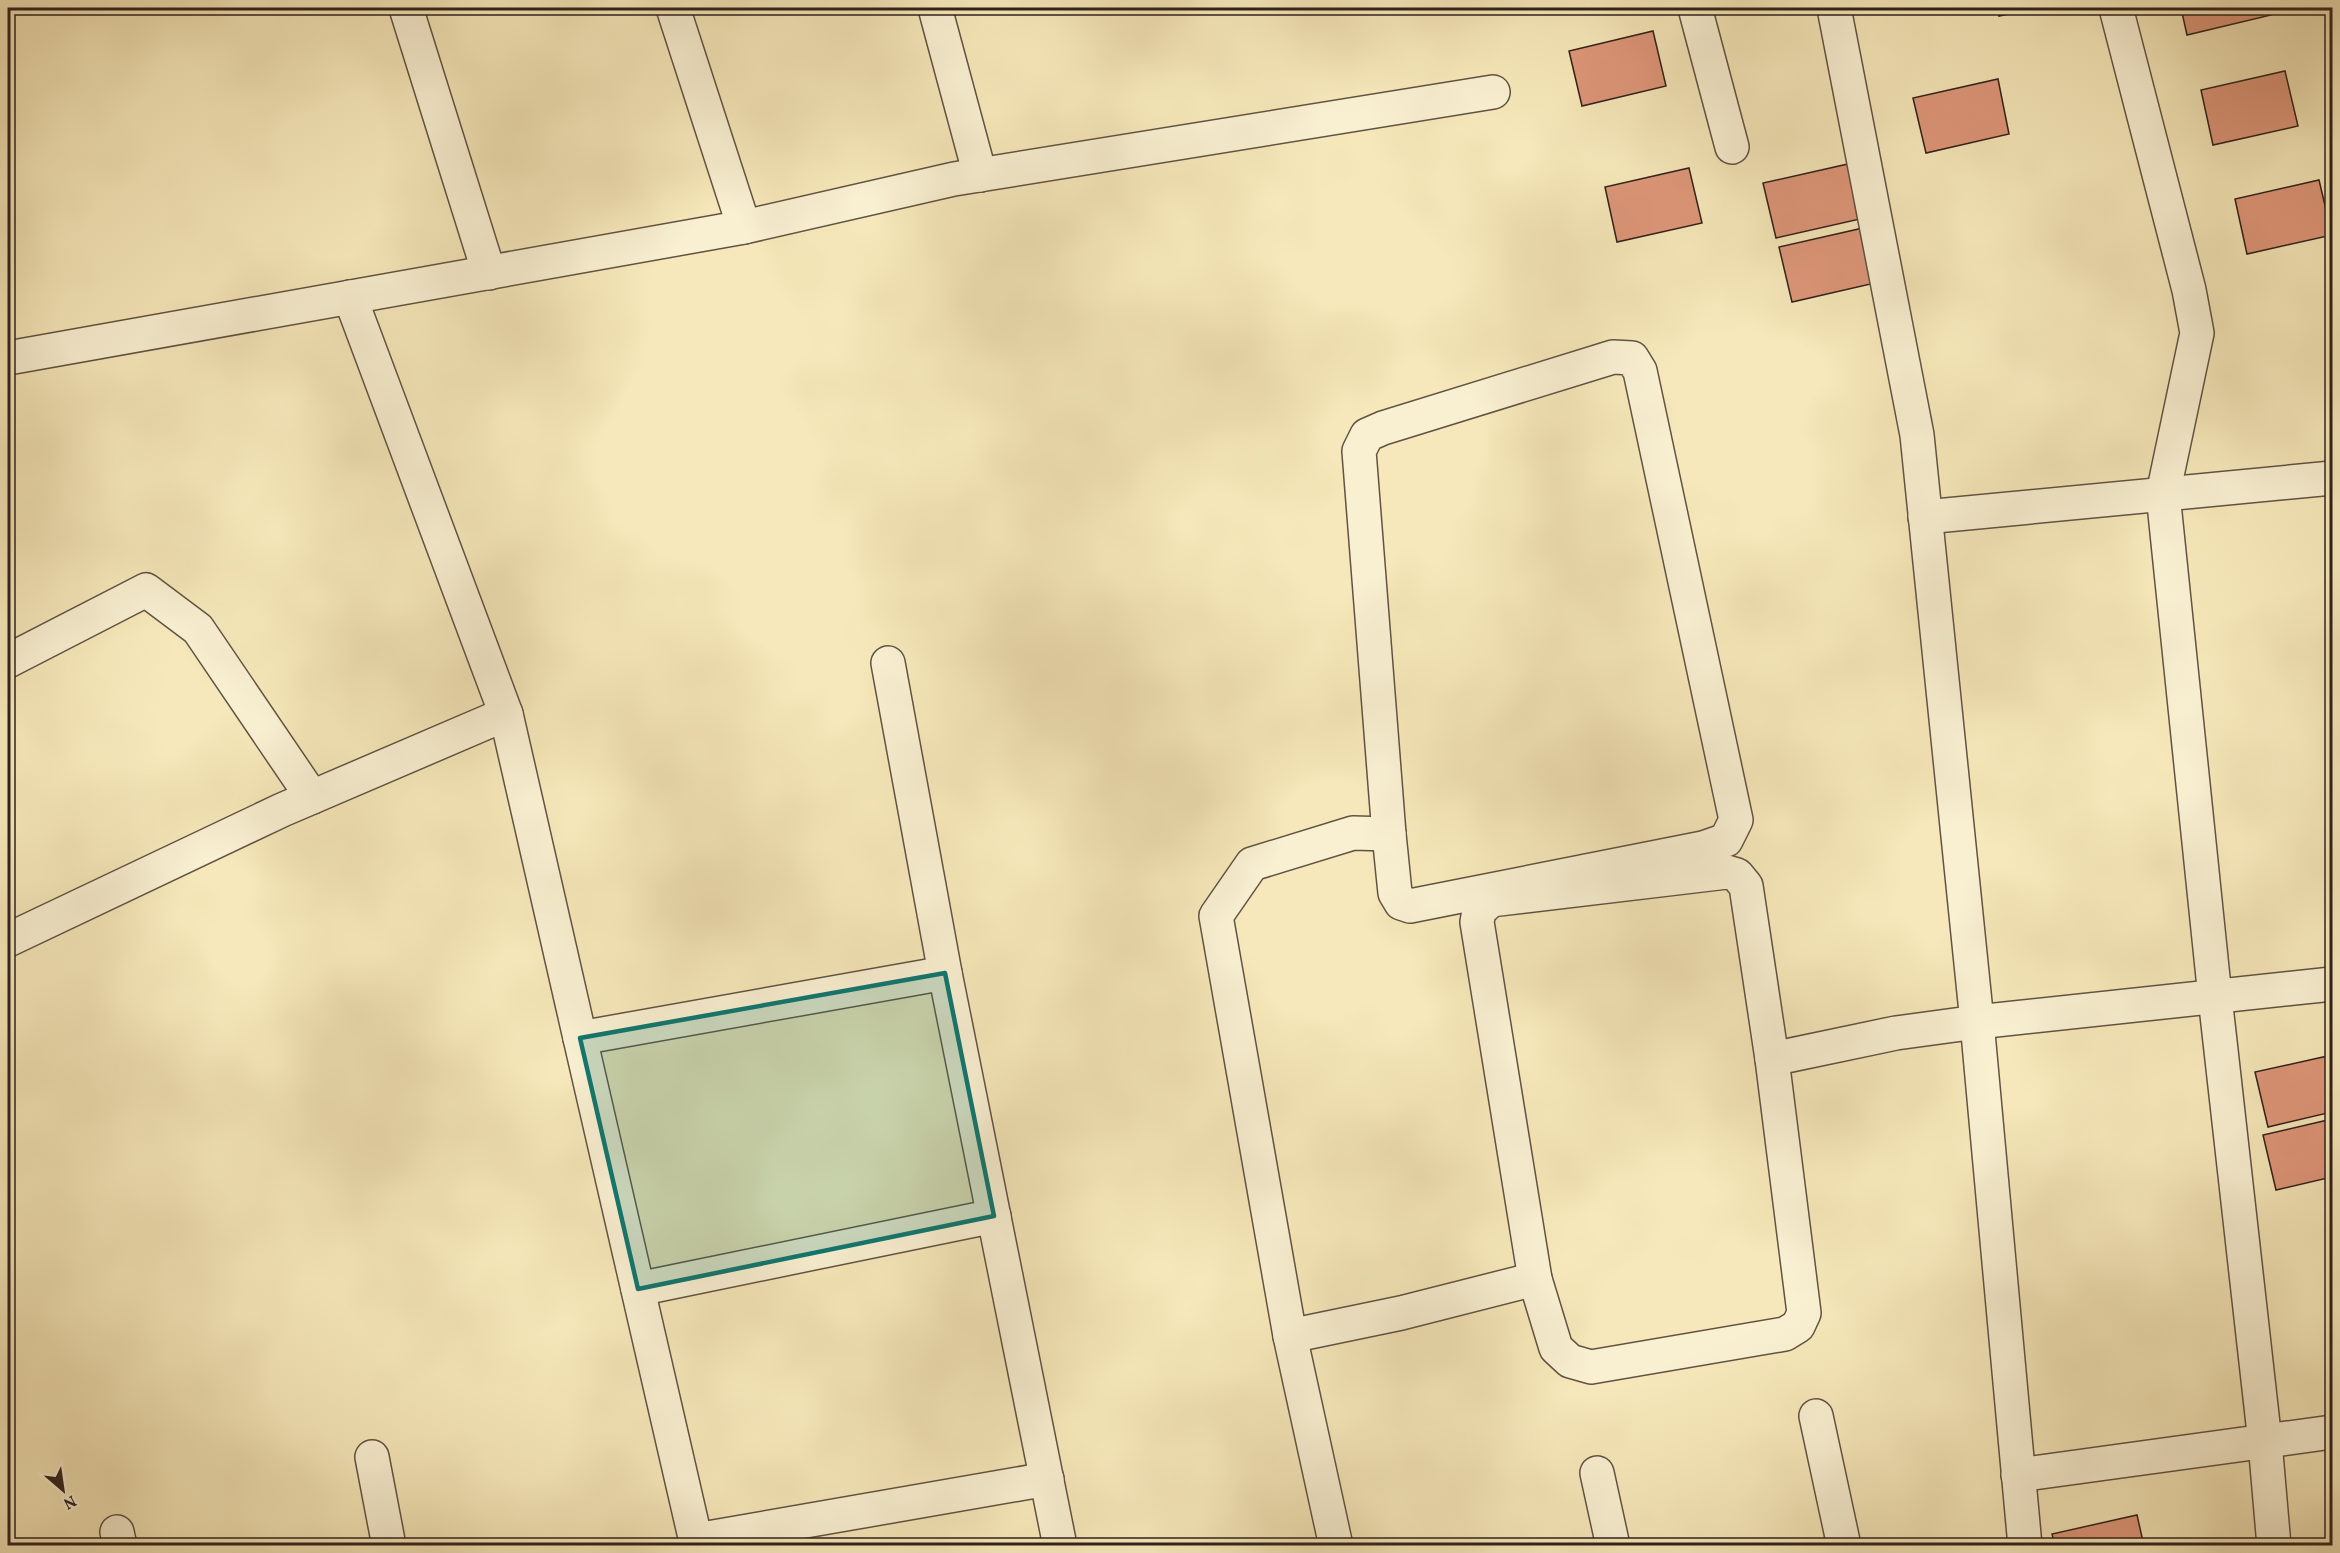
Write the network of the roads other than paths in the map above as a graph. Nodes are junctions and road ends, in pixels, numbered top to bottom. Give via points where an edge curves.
1 (406, 8) edge
2 (673, 8) edge
3 (935, 8) edge
4 (1695, 8) edge
5 (1834, 8) edge
6 (2116, 8) edge
7 (1493, 92) dead end
8 (1732, 147) dead end
9 (981, 175) junction
10 (744, 227) junction
11 (489, 273) junction
12 (350, 297) junction
13 (8, 358) edge
14 (2332, 478) edge
15 (2163, 494) junction
16 (1925, 516) junction
17 (8, 661) edge
18 (888, 663) dead end
19 (506, 714) junction
20 (312, 797) junction
21 (1389, 834) junction
22 (8, 940) edge
23 (945, 973) junction
24 (2332, 984) edge
25 (2215, 997) junction
26 (1977, 1022) junction
27 (580, 1038) junction
28 (1772, 1059) junction
29 (994, 1216) junction
30 (1535, 1279) junction
31 (638, 1289) junction
32 (1290, 1336) junction
33 (1816, 1416) dead end
34 (2332, 1432) edge
35 (2265, 1442) junction
36 (372, 1457) dead end
37 (1597, 1473) dead end
38 (2018, 1475) junction
39 (1047, 1479) junction
40 (697, 1543) edge
41 (389, 1545) edge
42 (1060, 1545) edge
43 (1336, 1545) edge
44 (1613, 1545) edge
45 (1844, 1545) edge
46 (2025, 1545) edge
47 (2274, 1545) edge

1 - 11 street
2 - 10 street
3 - 9 street
4 - 8 street
5 - 16 street via 1917,435
6 - 15 street via 2197,333
7 - 9 street
9 - 10 street
10 - 11 street
11 - 12 street
12 - 13 street
12 - 19 street
14 - 15 street
15 - 16 street
15 - 25 street
16 - 26 street
17 - 20 street via 146,590 198,629
18 - 23 street
19 - 20 street
19 - 27 street
20 - 22 street
21 - 21 street via 1395,892 1401,903 1410,906 1703,848 1726,840 1736,820 1640,371 1632,358 1613,357 1367,435 1359,451
21 - 32 street via 1353,833 1252,864 1216,916
23 - 27 street
23 - 29 street
24 - 25 street
25 - 26 street
25 - 35 street
26 - 28 street via 1896,1033
26 - 38 street
27 - 31 street
28 - 30 street via 1804,1313 1798,1326 1785,1334 1591,1367 1570,1361 1556,1348
28 - 30 street via 1746,886 1737,875 1727,872 1491,900 1479,912 1477,922
29 - 31 street
29 - 39 street
30 - 32 street
31 - 40 street
32 - 43 street
33 - 45 street
34 - 35 street
35 - 38 street
35 - 47 street
36 - 41 street
37 - 44 street
38 - 46 street
39 - 40 street
39 - 42 street

